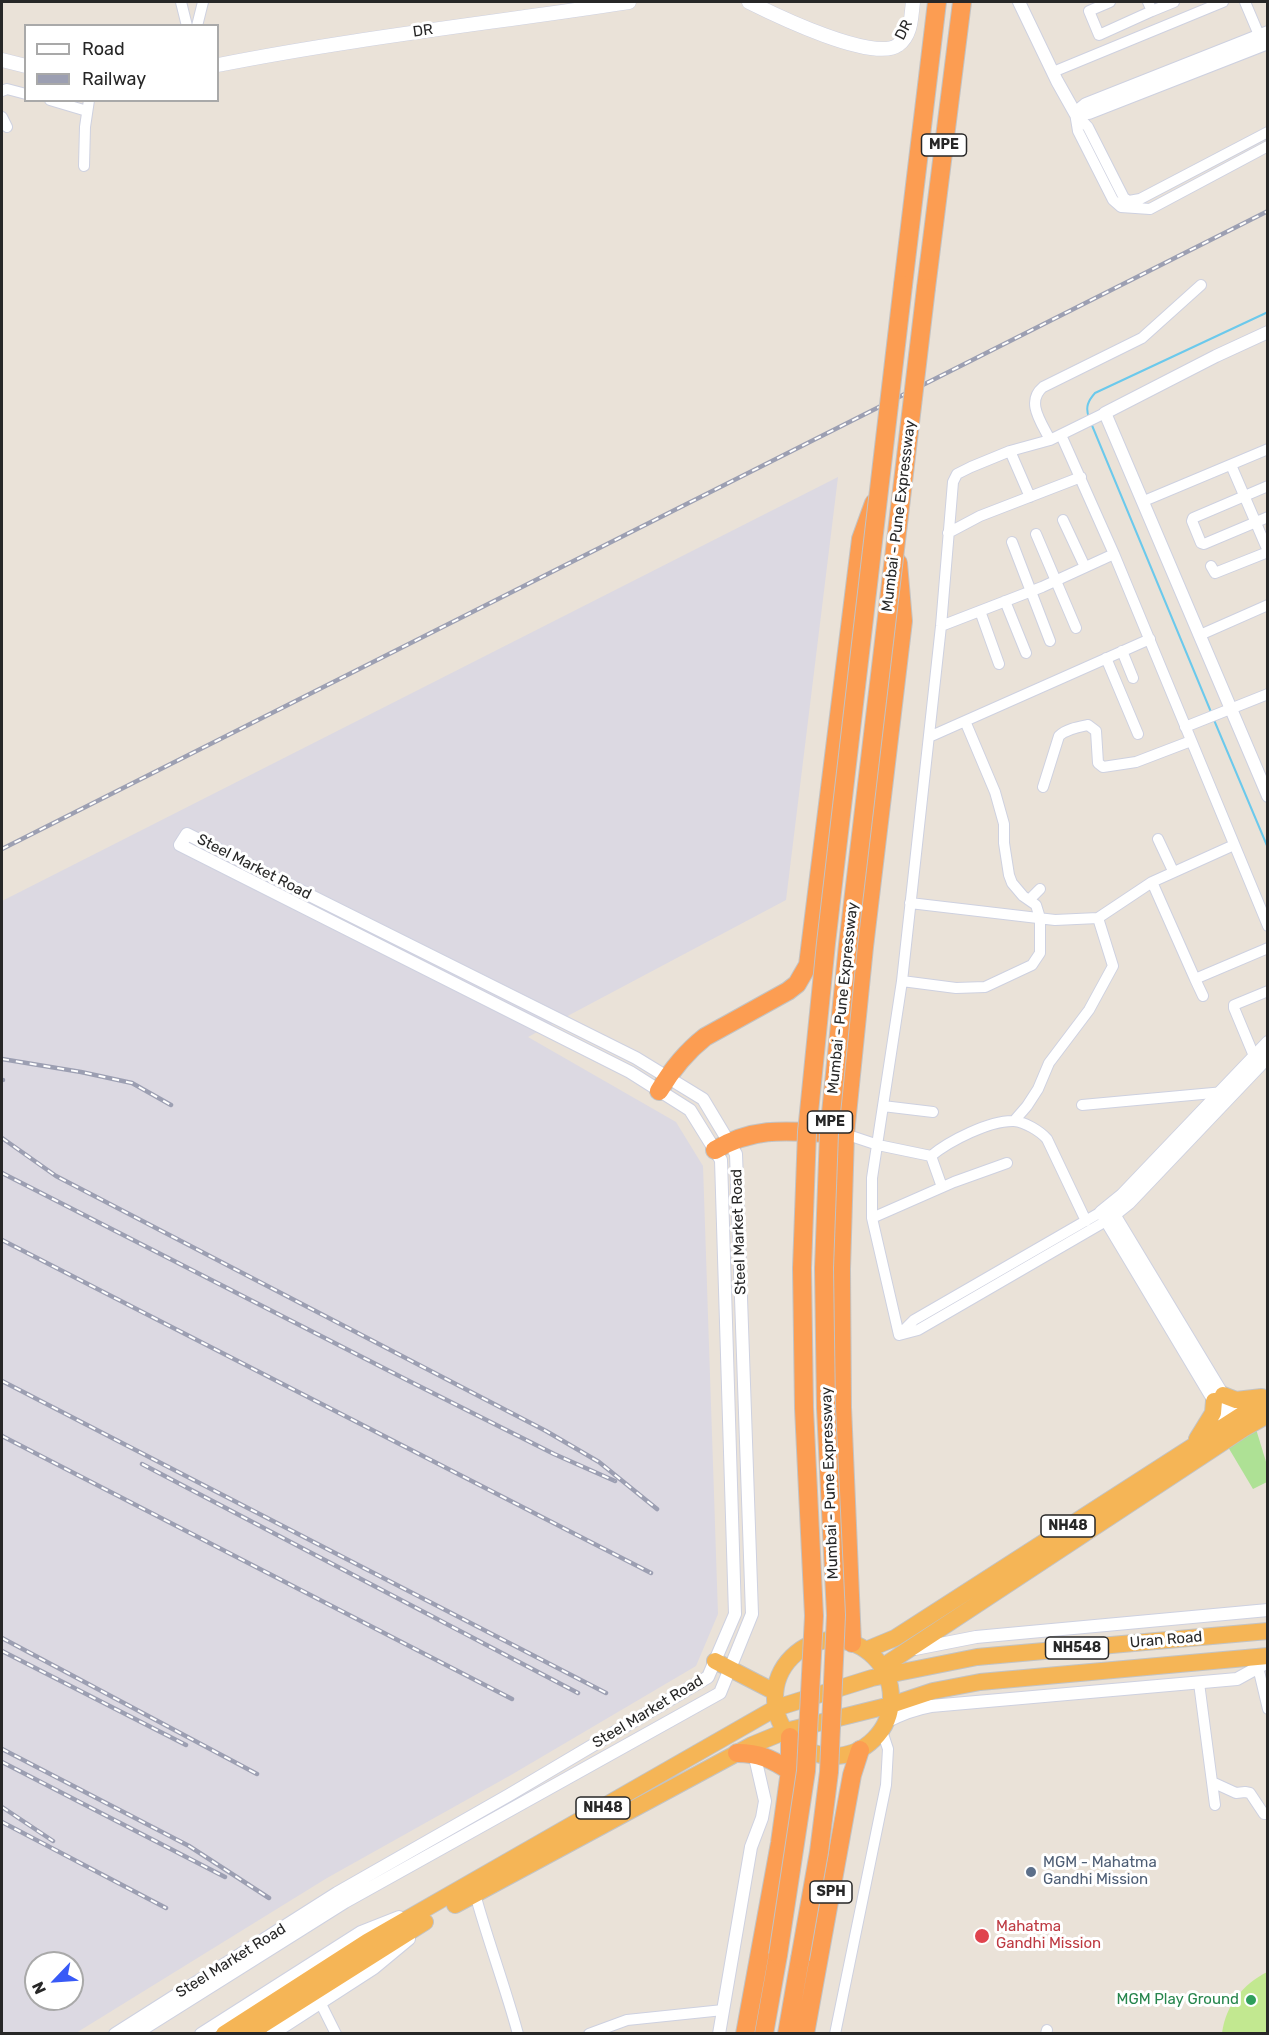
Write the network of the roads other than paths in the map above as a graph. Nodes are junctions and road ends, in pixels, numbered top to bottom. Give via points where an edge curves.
1 (180, 2) edge
2 (203, 2) edge
3 (629, 2) edge
4 (749, 2) edge
5 (913, 2) edge
6 (937, 2) edge
7 (962, 2) edge
8 (1019, 2) edge
9 (1110, 2) edge
10 (1174, 2) edge
11 (1223, 2) edge
12 (1245, 2) edge
13 (1211, 4) edge
14 (1150, 6) edge
15 (186, 24) edge
16 (198, 24) edge
17 (1264, 39) edge
18 (2, 60) edge
19 (219, 65) edge
20 (24, 66) edge
21 (1053, 72) junction
22 (2, 91) edge
23 (24, 93) edge
24 (63, 102) edge
25 (88, 106) edge
26 (1075, 113) junction
27 (1268, 132) edge
28 (1268, 146) edge
29 (84, 166) dead end
30 (1201, 285) dead end
31 (1268, 332) edge
32 (1105, 413) junction
33 (1055, 437) junction
34 (1268, 449) edge
35 (1010, 451) junction
36 (1231, 465) junction
37 (1081, 477) junction
38 (1268, 486) edge
39 (880, 489) junction
40 (1030, 497) junction
41 (1245, 497) junction
42 (1144, 501) junction
43 (1268, 517) edge
44 (1064, 520) dead end
45 (1256, 523) junction
46 (948, 533) junction
47 (1036, 534) dead end
48 (1012, 542) dead end
49 (896, 543) junction
50 (1268, 551) edge
51 (1114, 554) junction
52 (1211, 566) dead end
53 (1085, 567) junction
54 (1056, 580) junction
55 (1031, 591) junction
56 (1005, 601) junction
57 (1268, 605) edge
58 (980, 611) junction
59 (941, 626) junction
60 (1076, 628) dead end
61 (1200, 635) junction
62 (1150, 639) junction
63 (1050, 641) dead end
64 (1122, 651) junction
65 (1026, 653) dead end
66 (1106, 658) junction
67 (999, 664) dead end
68 (1133, 678) dead end
69 (1268, 694) edge
70 (1231, 710) junction
71 (965, 721) junction
72 (1185, 728) junction
73 (1138, 734) dead end
74 (929, 737) junction
75 (1191, 741) junction
76 (1043, 787) dead end
77 (1268, 796) edge
78 (1158, 839) dead end
79 (1234, 844) junction
80 (1173, 871) junction
81 (1152, 882) junction
82 (1040, 889) dead end
83 (1030, 899) junction
84 (910, 903) junction
85 (1040, 918) junction
86 (1098, 918) junction
87 (1268, 926) edge
88 (1268, 948) edge
89 (1195, 979) junction
90 (902, 981) junction
91 (1268, 991) edge
92 (1203, 996) dead end
93 (1268, 1042) edge
94 (1254, 1056) junction
95 (1268, 1058) edge
96 (663, 1084) junction
97 (1236, 1090) junction
98 (1219, 1092) junction
99 (883, 1106) junction
100 (1082, 1106) dead end
101 (933, 1112) dead end
102 (1014, 1121) junction
103 (845, 1134) junction
104 (878, 1145) junction
105 (722, 1146) junction
106 (931, 1156) junction
107 (1007, 1163) dead end
108 (942, 1187) junction
109 (1107, 1213) junction
110 (872, 1218) junction
111 (1086, 1221) junction
112 (899, 1335) junction
113 (1268, 1397) edge
114 (1218, 1398) junction
115 (1268, 1415) edge
116 (1235, 1426) junction
117 (1193, 1445) junction
118 (1268, 1610) edge
119 (1268, 1631) edge
120 (859, 1647) junction
121 (911, 1649) junction
122 (1264, 1662) edge
123 (722, 1665) junction
124 (885, 1671) junction
125 (1199, 1683) junction
126 (776, 1700) junction
127 (891, 1705) junction
128 (1268, 1708) edge
129 (884, 1726) junction
130 (788, 1734) junction
131 (860, 1750) junction
132 (746, 1753) junction
133 (790, 1771) junction
134 (1212, 1782) junction
135 (1215, 1804) dead end
136 (1268, 1814) edge
137 (475, 1894) junction
138 (432, 1912) junction
139 (321, 2004) junction
140 (723, 2010) junction
141 (627, 2020) junction
142 (115, 2034) edge
143 (135, 2034) edge
144 (201, 2034) edge
145 (224, 2034) edge
146 (248, 2034) edge
147 (272, 2034) edge
148 (336, 2034) edge
149 (518, 2034) edge
150 (589, 2034) edge
151 (629, 2034) edge
152 (719, 2034) edge
153 (745, 2034) edge
154 (764, 2034) edge
155 (787, 2034) edge
156 (805, 2034) edge
157 (835, 2034) edge

1 - 15 street
2 - 16 street
3 - 19 main road, DR via 420,30
4 - 5 main road, DR via 787,21 863,47 885,49 898,45 904,37 911,23
6 - 39 highway, Mumbai - Pune Expressway / MPE, bridge
7 - 49 highway, Mumbai - Pune Expressway / MPE, bridge
8 - 21 street
9 - 14 street via 1089,11 1099,35
10 - 14 street
11 - 13 street
12 - 17 street
13 - 21 street
17 - 26 street via 1089,113
18 - 20 main road
21 - 26 street
22 - 23 street
24 - 25 street
25 - 29 street
26 - 27 street via 1088,127 1129,201 1140,199
26 - 28 street via 1078,131 1113,200 1121,207 1150,209
30 - 33 street via 1142,338 1036,392 1035,409
31 - 32 street
32 - 33 street
32 - 42 street
33 - 35 street
33 - 37 street
34 - 36 street
35 - 40 street
35 - 46 street via 957,474 951,492
36 - 41 street
36 - 42 street
37 - 40 street
37 - 51 street
38 - 41 street
39 - 96 highway, bridge via 861,539 808,965 797,984 778,998 693,1046
39 - 154 highway, Mumbai - Pune Expressway / MPE, bridge via 807,1132 802,1268 804,1408 814,1616 807,1771
40 - 46 street
41 - 45 street
41 - 45 street via 1193,518 1201,543
42 - 61 street
43 - 45 street
44 - 53 street
45 - 50 street
46 - 59 street
47 - 54 street
48 - 55 street
49 - 103 highway, bridge via 903,621
49 - 155 highway, Mumbai - Pune Expressway / MPE, bridge via 829,1133 824,1268 826,1408 836,1616 829,1772
50 - 52 street via 1215,573
51 - 53 street
51 - 62 street
53 - 54 street
54 - 55 street
54 - 60 street
55 - 56 street
55 - 63 street
56 - 58 street
56 - 65 street
57 - 61 street
58 - 59 street
58 - 67 street
59 - 74 street
61 - 70 street
62 - 64 street
62 - 72 street
64 - 66 street
64 - 68 street
66 - 71 street
66 - 73 street
69 - 70 street
70 - 72 street
70 - 77 street
71 - 74 street
71 - 83 street via 1004,824 1009,875 1023,896
72 - 75 street
74 - 84 street
75 - 76 street via 1136,762 1103,767 1098,763 1096,731 1088,725 1063,732
75 - 79 street
78 - 80 street
79 - 80 street
79 - 87 street
80 - 81 street
81 - 86 street
81 - 89 street
82 - 83 street
83 - 85 street
84 - 85 street
84 - 90 street
85 - 86 street
85 - 90 street via 1037,960 996,984 956,988
86 - 102 street via 1113,966 1089,1011 1049,1063 1038,1089
88 - 89 street
89 - 92 street
90 - 99 street
91 - 94 street via 1234,1005
93 - 94 street
94 - 98 street
95 - 97 street
96 - 96 street, Steel Market Road via 630,1072 180,845 183,839 187,834 636,1058
96 - 105 street, Steel Market Road
97 - 98 street
97 - 109 street via 1129,1203
98 - 100 street
98 - 109 street
99 - 101 street
99 - 104 street
102 - 106 street via 955,1139
102 - 111 street via 1041,1132 1047,1139
103 - 104 street
103 - 105 highway via 762,1132
103 - 120 highway via 842,1407
104 - 106 street
104 - 110 street via 872,1178
105 - 123 street, Steel Market Road via 736,1154 752,1614
106 - 108 street
107 - 108 street
108 - 110 street
109 - 111 street
109 - 112 street via 918,1330
109 - 114 street
110 - 112 street
111 - 112 street via 914,1320
113 - 114 highway
113 - 116 highway, NH48
114 - 116 street
114 - 117 highway
115 - 116 highway, NH48
116 - 117 highway, NH48
116 - 121 highway, NH48
117 - 120 highway, NH48 via 895,1638
118 - 121 street via 976,1637
119 - 124 highway, Uran Road / NH548 via 977,1657
120 - 124 highway
120 - 126 highway via 830,1640 802,1649 782,1671
121 - 124 highway, NH48
122 - 125 street via 1237,1679
122 - 127 highway, Uran Road / NH548 via 980,1682 933,1690
122 - 128 street
123 - 126 highway
123 - 142 street, Steel Market Road via 509,1795 337,1893
123 - 143 street, Steel Market Road via 720,1693 345,1902
124 - 126 highway
124 - 127 highway
125 - 129 street via 931,1706 906,1712
125 - 134 street
126 - 130 highway
126 - 138 highway, NH48
127 - 129 highway
127 - 130 highway, Uran Road
129 - 131 highway
129 - 157 street via 888,1749 886,1785
130 - 131 highway via 808,1751 823,1756 846,1756
130 - 132 highway, NH48
130 - 133 highway
131 - 156 highway, SPH via 852,1775
132 - 133 highway via 765,1756
132 - 137 highway, NH48
132 - 140 street via 765,1801 752,1847
133 - 153 highway
134 - 135 street
134 - 136 street via 1236,1793 1250,1793 1264,1814
137 - 138 highway, NH48
137 - 149 street
138 - 139 street via 374,1968
138 - 144 street via 361,1932
138 - 145 highway, NH48 via 367,1942
138 - 146 highway, NH48
139 - 147 street
139 - 148 street
140 - 141 street
140 - 152 street
141 - 150 street
141 - 151 street

